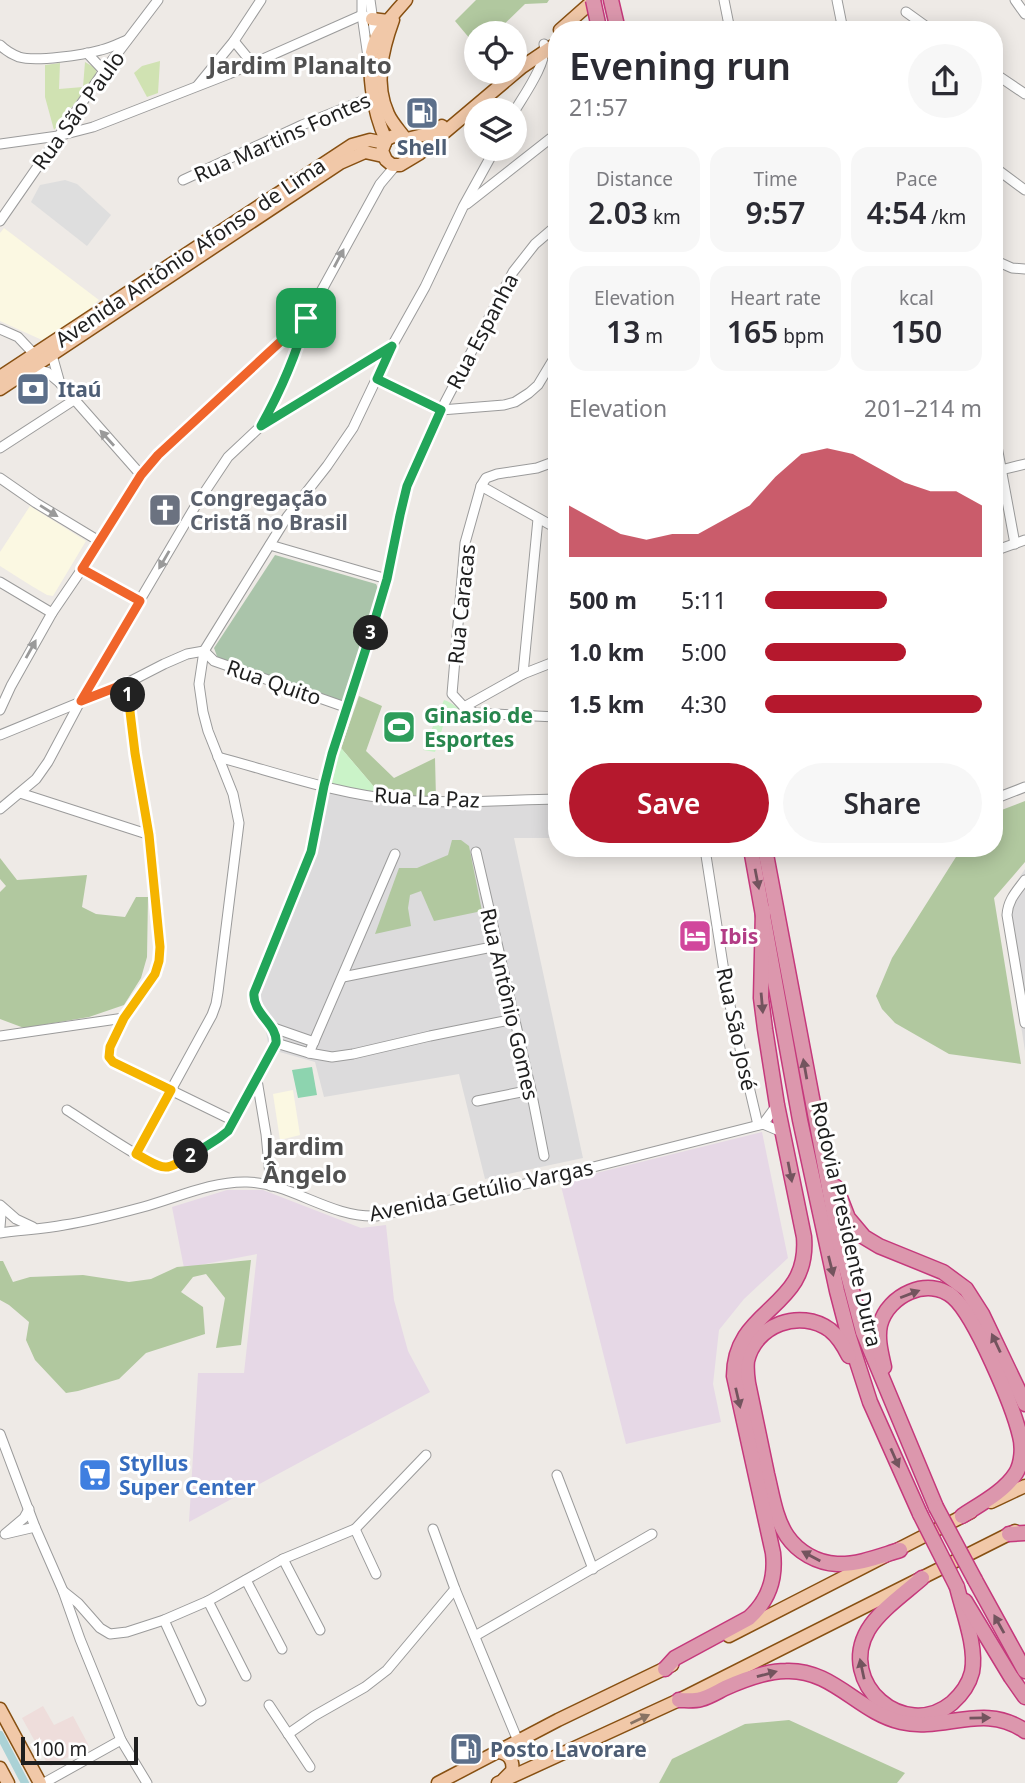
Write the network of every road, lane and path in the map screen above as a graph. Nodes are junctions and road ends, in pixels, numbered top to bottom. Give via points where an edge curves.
1 (158, 0) edge
2 (261, 0) edge
3 (362, 0) edge
4 (370, 0) edge
5 (593, 0) edge
6 (604, 0) edge
7 (611, 0) edge
8 (724, 0) edge
9 (837, 0) edge
10 (1015, 0) edge
11 (403, 4) edge
12 (906, 12) dead end
13 (1025, 14) edge
14 (367, 17) junction
15 (388, 21) junction
16 (569, 21) edge
17 (581, 21) edge
18 (598, 21) edge
19 (616, 21) edge
20 (728, 21) edge
21 (841, 21) edge
22 (918, 21) edge
23 (128, 40) junction
24 (376, 40) junction
25 (234, 41) junction
26 (0, 45) edge
27 (548, 47) edge
28 (548, 48) edge
29 (87, 53) junction
30 (220, 56) junction
31 (527, 61) edge
32 (252, 63) junction
33 (375, 70) junction
34 (104, 71) junction
35 (229, 74) junction
36 (1003, 79) edge
37 (495, 84) edge
38 (499, 84) edge
39 (526, 84) edge
40 (198, 85) junction
41 (526, 90) junction
42 (1025, 94) edge
43 (378, 95) junction
44 (522, 98) edge
45 (378, 115) junction
46 (58, 136) junction
47 (0, 138) edge
48 (405, 138) junction
49 (548, 140) edge
50 (10, 142) junction
51 (0, 144) edge
52 (352, 145) junction
53 (387, 153) junction
54 (410, 159) junction
55 (488, 161) edge
56 (1003, 174) edge
57 (183, 180) dead end
58 (1025, 190) edge
59 (463, 207) junction
60 (0, 220) edge
61 (548, 233) edge
62 (1003, 264) edge
63 (1025, 269) edge
64 (306, 318) junction
65 (0, 329) edge
66 (72, 336) junction
67 (392, 346) junction
68 (35, 355) junction
69 (52, 355) junction
70 (31, 368) junction
71 (548, 368) edge
72 (15, 374) junction
73 (0, 377) edge
74 (377, 379) junction
75 (59, 382) junction
76 (0, 389) edge
77 (74, 400) junction
78 (441, 410) junction
79 (261, 426) junction
80 (0, 448) edge
81 (548, 464) edge
82 (1025, 464) edge
83 (1003, 470) edge
84 (141, 475) junction
85 (0, 478) edge
86 (1003, 481) edge
87 (481, 486) junction
88 (538, 519) junction
89 (548, 524) edge
90 (1025, 540) edge
91 (99, 541) junction
92 (1015, 544) junction
93 (270, 545) junction
94 (1003, 548) edge
95 (82, 569) junction
96 (387, 579) junction
97 (0, 582) edge
98 (140, 601) junction
99 (52, 613) junction
100 (204, 651) junction
101 (548, 664) edge
102 (523, 674) junction
103 (0, 679) edge
104 (127, 683) junction
105 (11, 686) junction
106 (81, 701) junction
107 (348, 708) junction
108 (464, 708) junction
109 (0, 710) edge
110 (548, 719) edge
111 (0, 734) edge
112 (218, 757) junction
113 (324, 786) junction
114 (1025, 787) edge
115 (20, 793) junction
116 (1003, 795) edge
117 (548, 799) edge
118 (0, 809) edge
119 (149, 835) junction
120 (476, 852) dead end
121 (396, 854) dead end
122 (706, 857) edge
123 (753, 857) edge
124 (766, 857) edge
125 (1025, 880) edge
126 (763, 910) junction
127 (497, 946) junction
128 (343, 977) junction
129 (124, 1018) junction
130 (514, 1019) junction
131 (1025, 1023) edge
132 (271, 1027) junction
133 (0, 1036) edge
134 (314, 1042) junction
135 (276, 1043) junction
136 (309, 1053) junction
137 (257, 1080) junction
138 (171, 1090) junction
139 (531, 1090) junction
140 (477, 1101) dead end
141 (777, 1105) junction
142 (67, 1110) dead end
143 (814, 1117) junction
144 (234, 1121) junction
145 (760, 1124) junction
146 (782, 1132) junction
147 (136, 1154) junction
148 (544, 1156) dead end
149 (271, 1186) junction
150 (0, 1207) edge
151 (0, 1227) edge
152 (38, 1229) junction
153 (0, 1233) edge
154 (889, 1396) junction
155 (870, 1402) junction
156 (1025, 1404) edge
157 (0, 1434) edge
158 (426, 1455) dead end
159 (557, 1475) dead end
160 (1025, 1486) edge
161 (29, 1509) junction
162 (962, 1516) junction
163 (1025, 1526) edge
164 (35, 1527) junction
165 (355, 1529) junction
166 (433, 1529) dead end
167 (1025, 1533) edge
168 (652, 1534) dead end
169 (1009, 1534) junction
170 (3, 1536) edge
171 (900, 1550) junction
172 (283, 1559) junction
173 (593, 1569) junction
174 (376, 1574) dead end
175 (922, 1578) junction
176 (246, 1580) junction
177 (957, 1587) junction
178 (455, 1589) junction
179 (63, 1591) junction
180 (208, 1601) junction
181 (164, 1620) junction
182 (320, 1630) dead end
183 (475, 1636) junction
184 (282, 1649) dead end
185 (665, 1669) junction
186 (1024, 1670) edge
187 (246, 1676) dead end
188 (1025, 1697) edge
189 (679, 1700) junction
190 (201, 1701) dead end
191 (269, 1705) dead end
192 (0, 1709) edge
193 (1025, 1731) edge
194 (288, 1734) junction
195 (121, 1740) junction
196 (518, 1741) junction
197 (498, 1752) junction
198 (310, 1767) dead end
199 (0, 1768) edge
200 (8, 1783) edge
201 (42, 1783) edge
202 (147, 1783) edge
203 (438, 1783) edge
204 (500, 1783) edge

1 - 23 street, Rua São Paulo
2 - 25 street
3 - 14 street
4 - 14 street
5 - 16 main road
5 - 18 highway, bridge
6 - 17 main road
7 - 19 highway
8 - 20 street
9 - 21 street
10 - 13 street
11 - 15 main road
11 - 33 main road
12 - 22 street
14 - 15 main road
14 - 24 street
14 - 32 street
14 - 33 street
15 - 24 main road
23 - 29 street
23 - 34 street, Rua São Paulo
24 - 33 main road via 372,51
25 - 30 street
25 - 32 street
26 - 29 street via 29,59
27 - 31 main road
28 - 41 street
29 - 34 street
30 - 35 street via 222,68
30 - 40 street
32 - 35 street
33 - 43 main road
34 - 46 street, Rua São Paulo
35 - 40 street
36 - 42 street
37 - 48 main road via 431,133
38 - 54 main road
39 - 41 street
40 - 46 street via 93,127
41 - 44 street
43 - 45 main road
43 - 48 main road
43 - 57 street, Rua Martins Fontes via 302,124
45 - 52 main road
45 - 53 main road
46 - 50 street
46 - 60 street, Rua São Paulo
47 - 50 street
48 - 53 main road via 395,136
48 - 54 main road via 412,149
49 - 59 street
50 - 51 street
52 - 53 main road, Avenida Antônio Afonso de Lima via 370,140
52 - 66 main road, Avenida Antônio Afonso de Lima
53 - 54 main road via 404,164
64 -> 53 street via 380,184
53 - 66 main road, Avenida Antônio Afonso de Lima via 365,152 340,163
55 - 59 street
56 - 58 street
59 - 67 street
61 - 78 street, Rua Espanha via 513,272
62 - 63 street
64 - 79 street via 294,356
64 - 84 street
65 - 68 street via 18,337
66 - 68 main road, Avenida Antônio Afonso de Lima
66 - 69 main road, Avenida Antônio Afonso de Lima
67 - 74 street
67 - 79 street
68 - 72 main road, Avenida Antônio Afonso de Lima
69 - 70 main road, Avenida Antônio Afonso de Lima
69 - 75 street
70 - 72 main road, Avenida Antônio Afonso de Lima
70 - 75 street
71 - 78 street via 523,398 504,405
72 - 73 main road, Avenida Antônio Afonso de Lima
72 - 76 main road, Avenida Antônio Afonso de Lima
74 - 78 street
74 - 93 street via 340,449
75 - 77 street
77 - 80 street
84 -> 77 street
78 - 96 street, Rua Espanha via 407,486
79 -> 98 street via 219,470
81 - 87 street via 497,474
82 - 83 street
84 - 91 street
85 -> 91 street
86 - 92 street
87 - 88 street
87 - 108 street, Rua Caracas via 466,543 452,694
88 - 89 street
88 - 102 street
90 - 92 street
91 - 95 street
92 - 94 street
93 - 96 street
93 - 100 street
95 - 98 street
95 - 99 street
96 - 107 street, Rua Espanha
97 - 99 street
98 - 106 street
105 -> 99 street
100 - 104 street via 187,654
100 - 107 street, Rua Quito via 214,661
100 - 112 street via 199,684
101 - 102 street
102 - 108 street
103 - 105 street
104 - 106 street
104 - 119 street
105 - 109 street
106 - 111 street
106 - 115 street via 48,762
107 - 113 street, Rua Espanha
108 - 110 street via 474,713
112 - 113 street, Rua La Paz
112 - 138 street via 239,823 218,992 212,1015
113 - 117 street, Rua La Paz via 399,800
113 - 132 street, Rua Espanha via 311,852 254,993 254,1003
114 - 116 street
115 - 118 street
115 - 119 street
119 - 129 street via 159,961
120 - 127 street, Rua Antônio Gomes
121 - 128 street
122 - 145 street, Rua São José via 729,997
123 -> 126 highway, Rodovia Presidente Dutra
143 -> 124 highway, Rodovia Presidente Dutra
125 - 131 street via 1011,899 1007,915
126 -> 141 highway via 761,998
126 -> 155 highway, Rodovia Presidente Dutra via 825,1244
127 - 128 street
127 - 130 street, Rua Antônio Gomes
128 - 134 street
129 - 133 street
129 - 138 street via 109,1057
130 - 136 street via 353,1054
130 - 139 street, Rua Antônio Gomes
132 - 134 street
132 - 135 street, Rua Espanha
134 - 136 street
135 - 136 street
135 - 137 street
137 - 144 street
137 - 149 street
138 - 144 street
138 - 147 street
139 - 140 street
139 - 148 street, Rua Antônio Gomes
141 - 145 street
141 - 146 highway
142 - 147 street
143 - 154 highway, Rodovia Presidente Dutra via 838,1241 863,1332
156 -> 143 highway via 966,1289 943,1272 872,1242 852,1225 840,1202
144 - 147 street via 219,1138 173,1166 162,1167
145 - 146 street
145 - 149 street, Avenida Getúlio Vargas via 534,1182 376,1216 346,1213
146 -> 185 highway via 804,1237 803,1261 788,1292 743,1337 734,1367 773,1553 773,1579 763,1603 749,1618 676,1658
149 - 152 street, Avenida Getúlio Vargas via 225,1184
150 - 151 street
150 - 152 street
152 - 153 street, Avenida Getúlio Vargas
154 -> 162 highway via 879,1340 885,1313 911,1291 932,1289 952,1296 968,1315 994,1367 1021,1438 1016,1472
186 -> 154 highway, Rodovia Presidente Dutra, bridge via 936,1507
171 -> 155 highway via 833,1564 810,1557 787,1536 774,1502 748,1383 750,1353 775,1325 797,1320 818,1323 844,1346
155 -> 177 highway, Rodovia Presidente Dutra, bridge
157 - 161 street
158 - 165 street
159 - 173 street
160 - 162 main road
161 - 164 street
161 - 170 street
162 - 171 main road
163 - 169 main road
164 - 170 street
164 - 179 street
165 - 172 street
165 - 174 street
166 - 178 street
167 - 169 highway
168 - 173 street
169 - 175 main road
171 - 185 main road
172 - 176 street
172 - 182 street
173 - 183 street
177 -> 175 highway via 973,1655 969,1680 961,1694 941,1710 925,1715 900,1713 884,1705 867,1686 860,1665 861,1649 873,1622
175 - 189 main road
176 - 180 street
176 - 184 street
177 - 188 highway, Rodovia Presidente Dutra
178 - 183 street
178 - 194 street via 387,1670
179 - 181 street via 110,1634
179 - 195 street
180 - 181 street
180 - 187 street
181 - 190 street
183 - 196 street
185 - 196 main road
189 -> 193 highway via 699,1700 769,1673 797,1671 829,1681 897,1721 925,1724 987,1717
204 -> 189 main road
191 - 194 street
192 - 201 main road
194 - 198 street
195 - 201 street
195 - 202 street
196 - 197 main road
197 - 203 main road
197 - 204 main road via 513,1763 512,1771
199 - 200 main road

